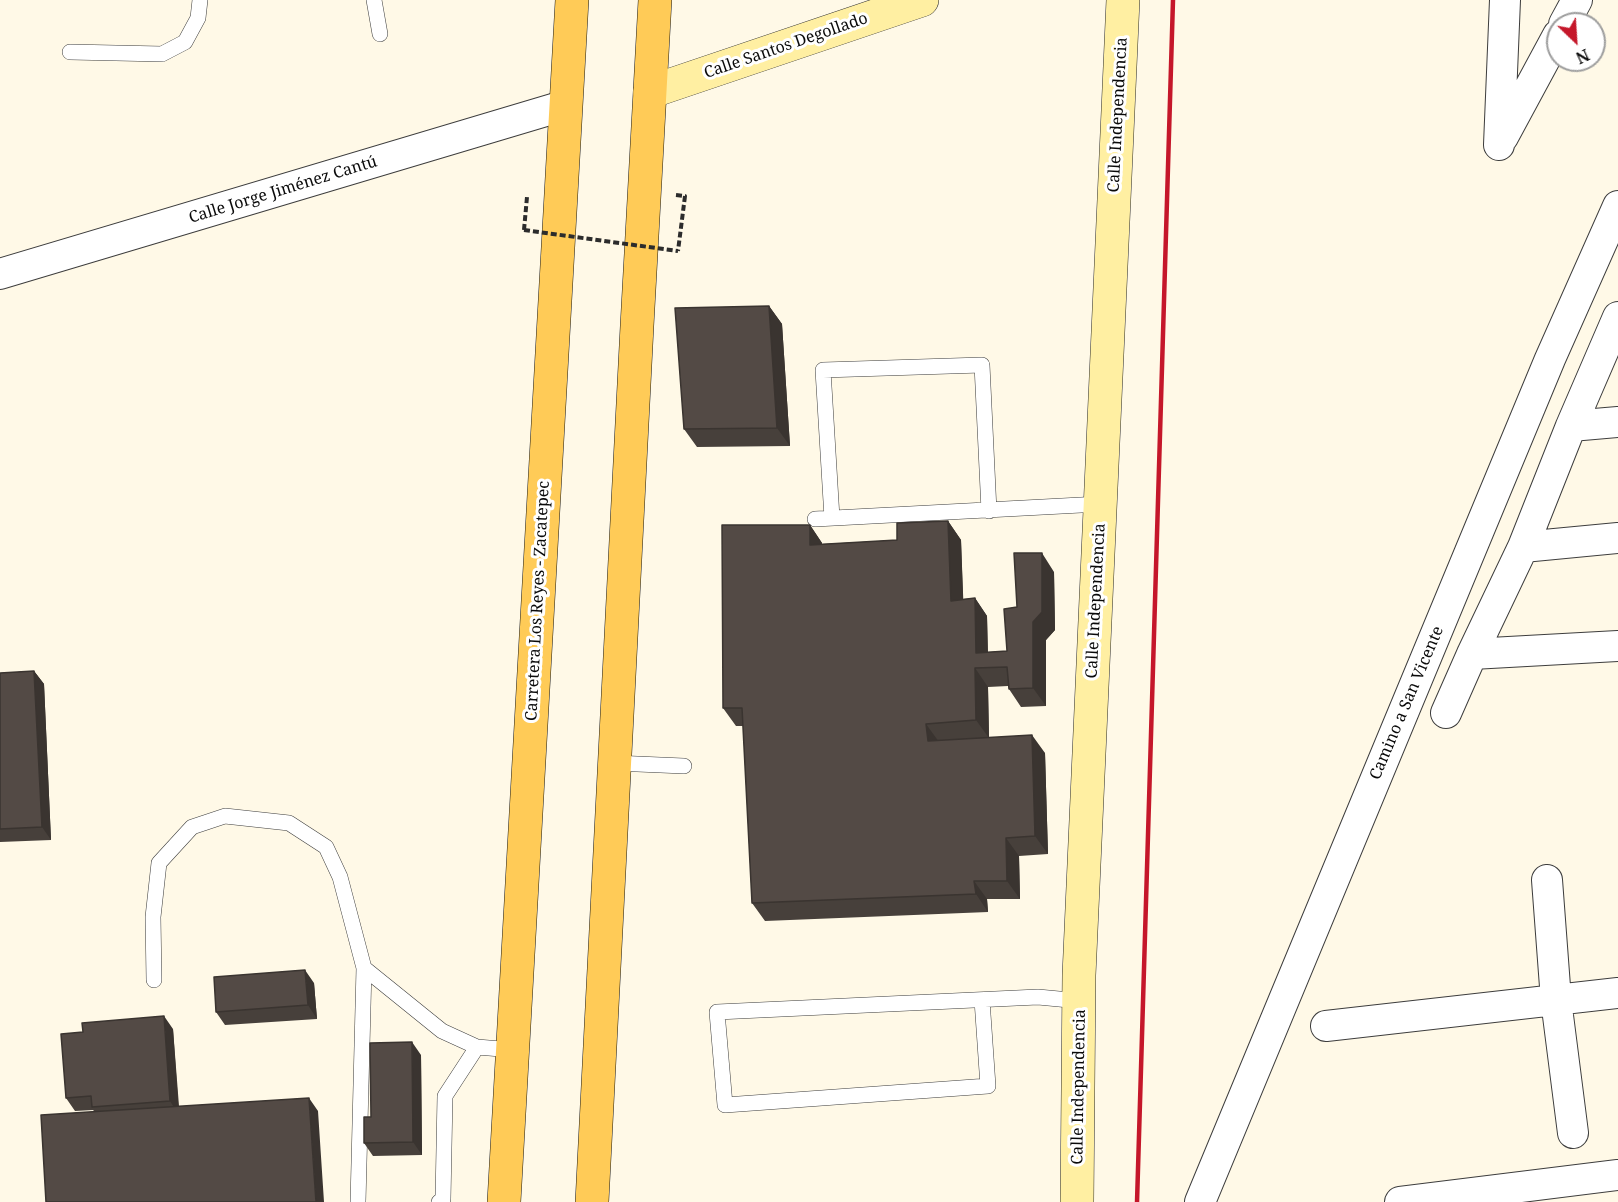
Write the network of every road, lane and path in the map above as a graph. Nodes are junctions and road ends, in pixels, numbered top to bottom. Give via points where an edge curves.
1 (200, 0) edge
2 (374, 0) edge
3 (572, 0) edge
4 (655, 0) edge
5 (922, 0) edge
6 (1123, 0) edge
7 (1505, 0) edge
8 (380, 34) dead end
9 (70, 52) dead end
10 (1546, 57) edge
11 (650, 92) junction
12 (566, 105) junction
13 (685, 196) dead end
14 (1618, 206) edge
15 (524, 230) dead end
16 (1610, 240) edge
17 (0, 274) edge
18 (1618, 317) edge
19 (1618, 422) edge
20 (1570, 426) junction
21 (1100, 504) junction
22 (989, 511) junction
23 (832, 518) junction
24 (815, 519) dead end
25 (1618, 538) edge
26 (1523, 547) junction
27 (1618, 646) edge
28 (1472, 654) junction
29 (1446, 713) dead end
30 (614, 763) junction
31 (684, 766) dead end
32 (1547, 880) dead end
33 (364, 968) junction
34 (154, 980) dead end
35 (1618, 993) edge
36 (981, 999) junction
37 (1556, 1000) junction
38 (1080, 1001) junction
39 (1326, 1026) dead end
40 (477, 1047) junction
41 (513, 1050) junction
42 (1573, 1133) dead end
43 (1618, 1175) edge
44 (358, 1202) edge
45 (439, 1202) edge
46 (504, 1202) edge
47 (592, 1202) edge
48 (1077, 1202) edge
49 (1200, 1202) edge
50 (1400, 1202) edge

1 - 9 lane via 198,18 185,42 162,54
2 - 8 lane
3 - 12 main road, Carretera Los Reyes - Zacatepec
4 - 11 main road
5 - 11 main road, Calle Santos Degollado
6 - 21 main road, Calle Independencia
7 - 10 street via 1499,145
11 - 30 main road
12 - 17 street, Calle Jorge Jiménez Cantú
12 - 41 main road, Carretera Los Reyes - Zacatepec
13 - 15 path, bridge via 678,251
14 - 16 street, Camino a San Vicente
16 - 49 street, Camino a San Vicente via 1550,359
18 - 20 street
19 - 20 street
20 - 26 street
21 - 22 lane
21 - 38 main road, Calle Independencia
22 - 23 lane
22 - 23 lane via 982,365 823,370
23 - 24 lane
25 - 26 street
26 - 28 street
27 - 28 street
28 - 29 street
30 - 31 lane
30 - 47 main road
32 - 37 street
33 - 34 lane via 340,877 326,847 289,823 225,816 192,828 159,863 153,916
33 - 40 lane via 442,1031
33 - 44 lane
35 - 37 street
36 - 36 lane via 717,1012 725,1105 988,1086
36 - 38 lane via 1038,997
37 - 39 street
37 - 42 street
38 - 48 main road, Calle Independencia
40 - 41 lane
40 - 45 lane via 445,1096 443,1199
41 - 46 main road, Carretera Los Reyes - Zacatepec
43 - 50 street

